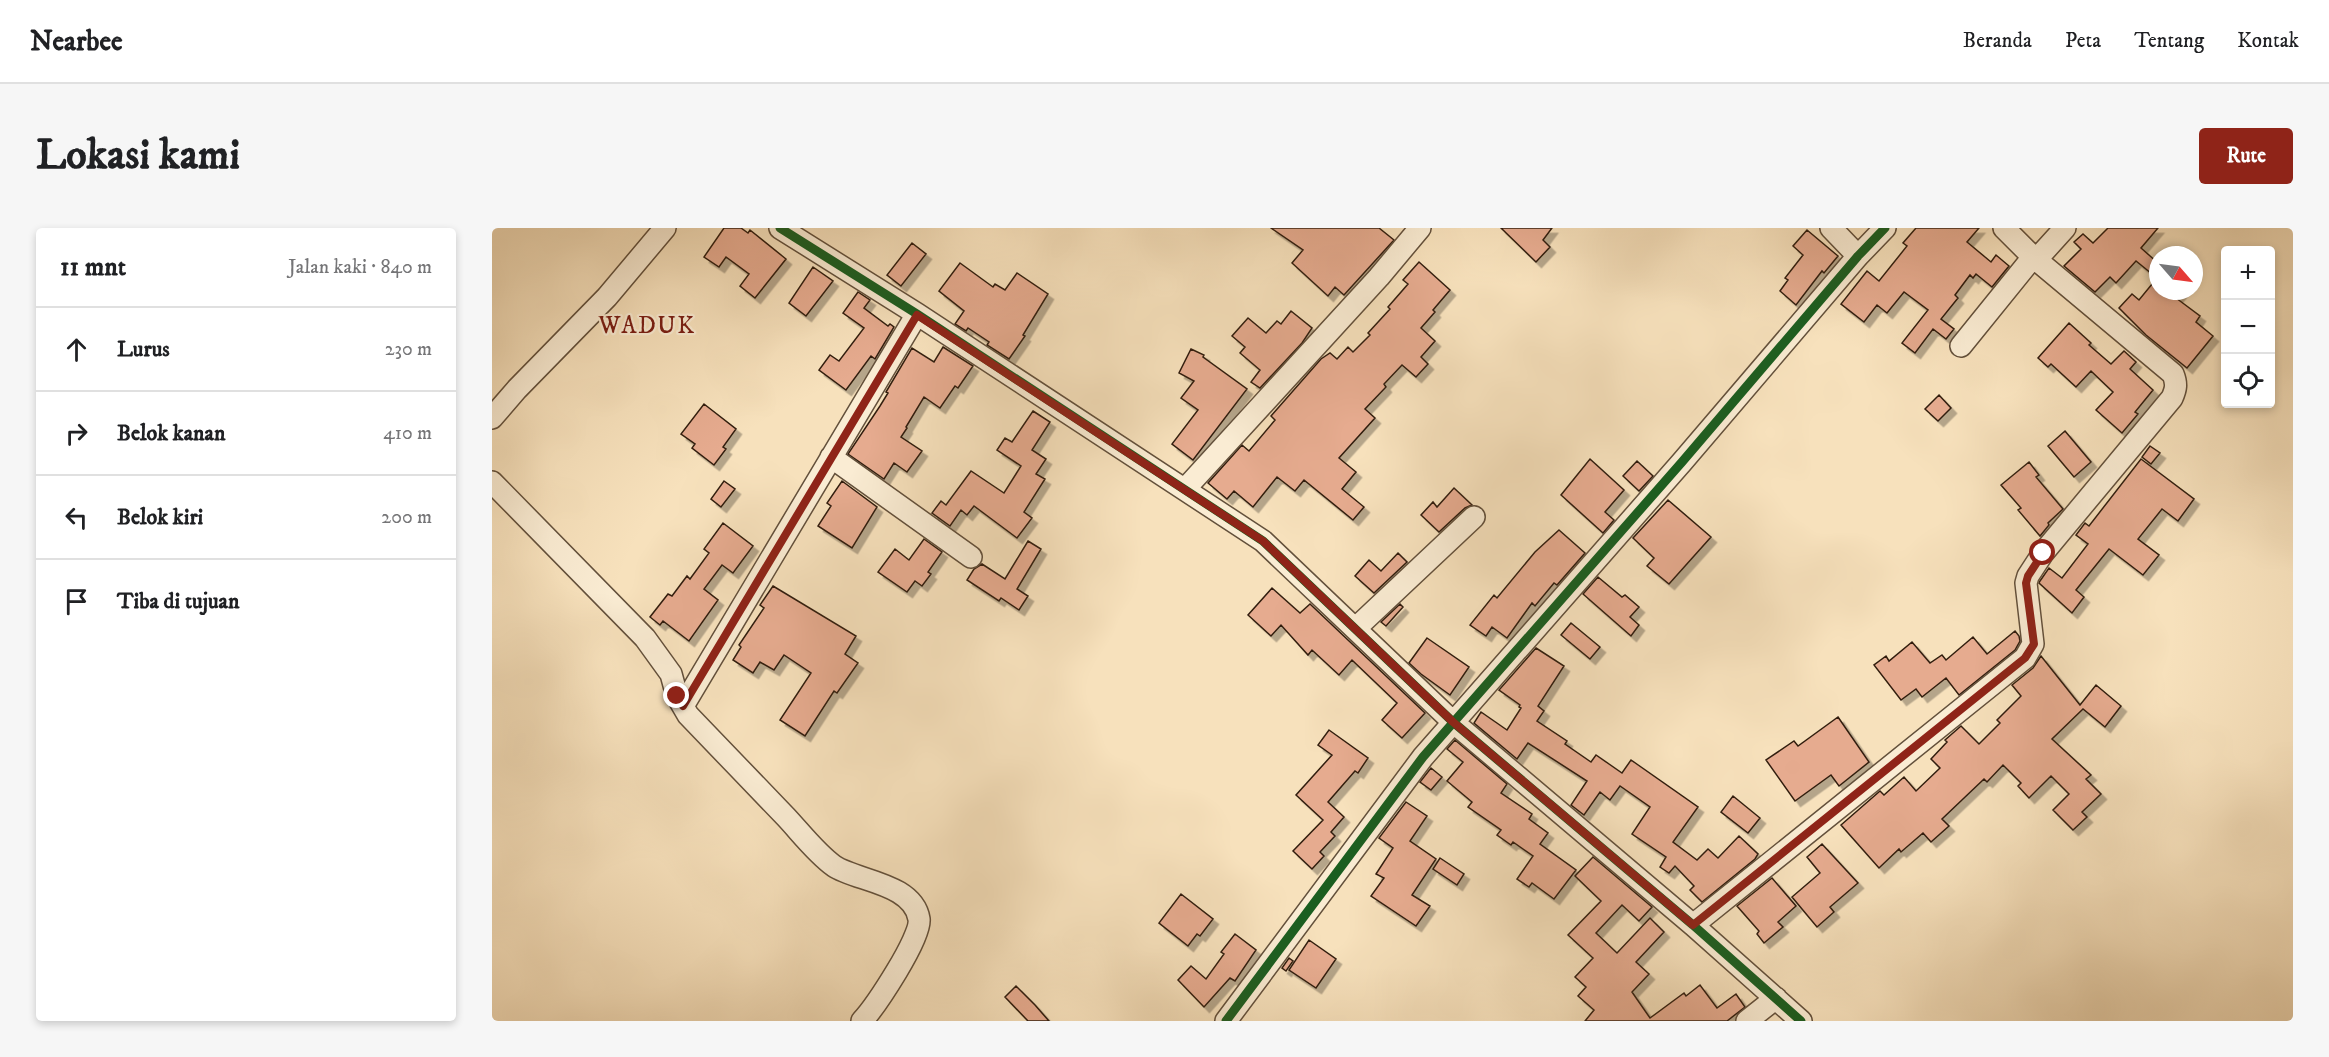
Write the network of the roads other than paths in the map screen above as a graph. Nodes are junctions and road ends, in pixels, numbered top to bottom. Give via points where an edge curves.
1 (665, 228) edge
2 (780, 228) edge
3 (1420, 228) edge
4 (1831, 228) edge
5 (1885, 228) edge
6 (2004, 228) edge
7 (2065, 228) edge
8 (1858, 256) junction
9 (2034, 259) junction
10 (917, 315) junction
11 (1961, 346) dead end
12 (492, 418) edge
13 (831, 457) junction
14 (492, 482) edge
15 (1185, 489) junction
16 (1474, 517) dead end
17 (971, 557) dead end
18 (1356, 627) junction
19 (683, 706) junction
20 (1453, 722) junction
21 (1693, 925) junction
22 (1776, 999) junction
23 (862, 1021) edge
24 (1226, 1021) edge
25 (1747, 1021) edge
26 (1801, 1021) edge

1 - 12 street via 607,297
2 - 10 street
3 - 15 street
4 - 8 street
5 - 8 street
6 - 9 street
7 - 9 street
8 - 20 street
9 - 11 street
9 - 21 street via 2173,374 2177,383 2172,398 2028,576 2026,590 2034,644 2025,658
10 - 13 street
10 - 15 street
13 - 17 street
13 - 19 street
14 - 19 street via 645,638 671,675
15 - 18 street via 1263,541
16 - 18 street
18 - 20 street
19 - 23 street via 833,865 880,882 913,906 919,928 893,977
20 - 21 street
20 - 24 street
21 - 22 street
22 - 25 street
22 - 26 street

